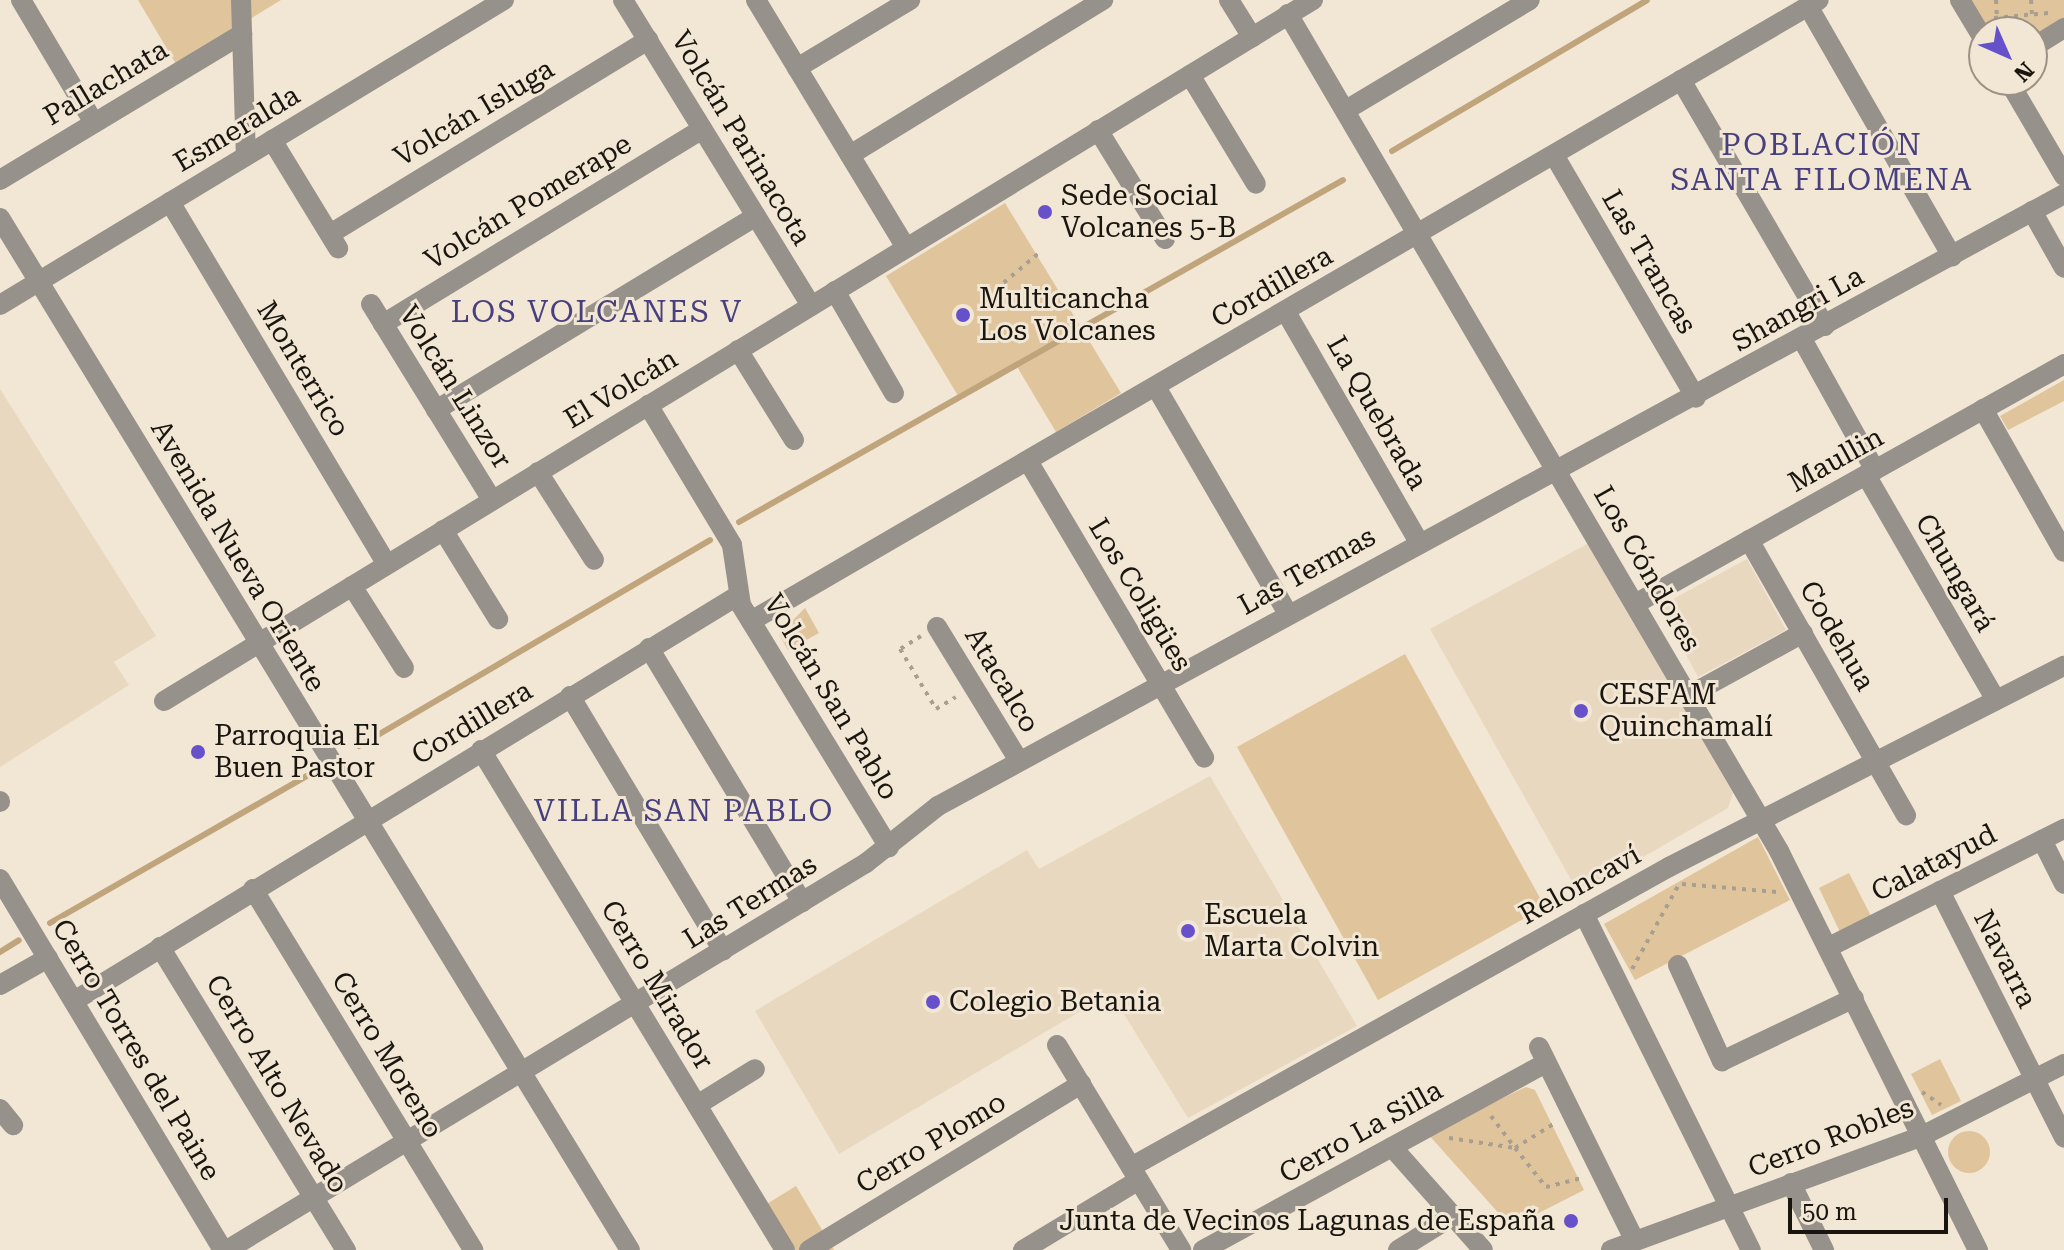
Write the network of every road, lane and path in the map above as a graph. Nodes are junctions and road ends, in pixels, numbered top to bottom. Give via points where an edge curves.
1 (21, 0) edge
2 (241, 0) edge
3 (623, 0) edge
4 (756, 0) edge
5 (910, 0) edge
6 (1103, 0) edge
7 (1229, 0) edge
8 (1313, 0) edge
9 (1530, 0) edge
10 (2031, 0) edge
11 (494, 2) edge
12 (1813, 3) edge
13 (2064, 12) edge
14 (1288, 14) junction
15 (2032, 14) junction
16 (2009, 16) edge
17 (242, 34) junction
18 (1252, 37) junction
19 (648, 40) junction
20 (797, 68) junction
21 (1190, 75) junction
22 (1681, 80) junction
23 (2017, 96) edge
24 (1346, 110) junction
25 (94, 123) junction
26 (702, 129) junction
27 (1098, 130) junction
28 (272, 140) junction
29 (850, 155) junction
30 (1554, 155) junction
31 (246, 156) junction
32 (2064, 176) edge
33 (0, 180) edge
34 (1256, 184) dead end
35 (2064, 194) edge
36 (170, 202) junction
37 (2032, 211) junction
38 (756, 216) junction
39 (0, 218) edge
40 (1421, 233) junction
41 (1165, 239) dead end
42 (906, 248) junction
43 (1039, 253) dead end
44 (1952, 256) junction
45 (2064, 268) edge
46 (39, 282) junction
47 (996, 289) dead end
48 (835, 291) junction
49 (371, 304) dead end
50 (0, 305) edge
51 (811, 306) junction
52 (1286, 312) junction
53 (383, 324) junction
54 (1825, 326) junction
55 (1802, 339) junction
56 (738, 350) junction
57 (2064, 364) edge
58 (1156, 387) junction
59 (894, 393) dead end
60 (1696, 398) junction
61 (648, 405) junction
62 (1983, 409) junction
63 (436, 410) junction
64 (794, 440) dead end
65 (1028, 461) junction
66 (1556, 467) junction
67 (538, 472) junction
68 (1871, 472) junction
69 (492, 500) junction
70 (443, 530) junction
71 (1749, 540) junction
72 (1419, 542) junction
73 (2064, 552) edge
74 (594, 560) dead end
75 (387, 564) junction
76 (352, 586) junction
77 (737, 596) junction
78 (1635, 604) junction
79 (1288, 614) junction
80 (498, 619) dead end
81 (751, 621) junction
82 (937, 627) joint
83 (1803, 633) junction
84 (257, 644) junction
85 (649, 648) junction
86 (2064, 666) edge
87 (404, 668) dead end
88 (1160, 684) junction
89 (974, 687) junction
90 (570, 696) junction
91 (1688, 696) junction
92 (1996, 700) junction
93 (164, 701) dead end
94 (481, 750) junction
95 (1204, 758) dead end
96 (1877, 760) junction
97 (1019, 761) junction
98 (1906, 815) dead end
99 (1761, 818) junction
100 (365, 819) junction
101 (2064, 829) edge
102 (2042, 840) junction
103 (889, 847) junction
104 (1674, 875) junction
105 (0, 879) edge
106 (2064, 884) edge
107 (253, 889) junction
108 (1940, 891) junction
109 (1803, 895) junction
110 (802, 902) junction
111 (1584, 914) junction
112 (160, 947) junction
113 (1829, 947) junction
114 (723, 951) junction
115 (48, 958) junction
116 (1678, 965) dead end
117 (0, 985) edge
118 (1621, 989) junction
119 (1854, 998) junction
120 (74, 1001) junction
121 (636, 1005) junction
122 (1057, 1045) dead end
123 (2064, 1064) edge
124 (755, 1069) dead end
125 (522, 1075) junction
126 (2035, 1079) junction
127 (1081, 1084) junction
128 (1478, 1100) junction
129 (697, 1105) junction
130 (1571, 1113) junction
131 (1425, 1129) junction
132 (1922, 1136) junction
133 (2064, 1138) edge
134 (408, 1143) junction
135 (1392, 1147) junction
136 (1515, 1148) junction
137 (1135, 1174) junction
138 (1601, 1174) junction
139 (1791, 1183) junction
140 (315, 1198) junction
141 (1730, 1206) junction
142 (1453, 1216) junction
143 (1635, 1241) junction
144 (1037, 1247) edge
145 (225, 1250) edge
146 (346, 1250) edge
147 (473, 1250) edge
148 (630, 1250) edge
149 (785, 1250) edge
150 (809, 1250) edge
151 (1181, 1250) edge
152 (1203, 1250) edge
153 (1398, 1250) edge
154 (1483, 1250) edge
155 (1611, 1250) edge
156 (1751, 1250) edge
157 (1824, 1250) edge
158 (1978, 1250) edge

1 - 25 street
2 - 17 street
3 - 19 street, Volcán Parinacota
4 - 20 street
5 - 20 street
6 - 29 street
7 - 18 street
8 - 14 street, El Volcán
9 - 24 street
10 - 15 path
11 - 28 street, Esmeralda
12 - 22 street, Cordillera
12 - 44 street
13 - 15 path
14 - 18 street, El Volcán
14 - 24 street, Los Cóndores
15 - 16 path
17 - 25 street, Pallachata
17 - 31 street
18 - 21 street, El Volcán
19 - 26 street, Volcán Parinacota
19 - 28 street, Volcán Isluga via 334,241
20 - 29 street
21 - 27 street, El Volcán
21 - 34 street
22 - 30 street, Cordillera
22 - 54 street
23 - 32 street
24 - 40 street, Los Cóndores
25 - 33 street, Pallachata
26 - 38 street, Volcán Parinacota
26 - 53 street, Volcán Pomerape
27 - 41 street
27 - 42 street, El Volcán
28 - 31 street, Esmeralda
29 - 42 street
30 - 40 street, Cordillera
30 - 60 street, Las Trancas
31 - 36 street, Esmeralda
35 - 37 street, Shangri La
36 - 46 street, Esmeralda
36 - 75 street, Monterrico
37 - 44 street, Shangri La
37 - 45 street
38 - 51 street, Volcán Parinacota
38 - 63 street
39 - 46 street, Avenida Nueva Oriente
40 - 52 street, Cordillera
40 - 66 street, Los Cóndores
42 - 48 street, El Volcán
43 - 47 path
44 - 54 street, Shangri La
46 - 50 street, Esmeralda
46 - 84 street, Avenida Nueva Oriente
48 - 51 street, El Volcán
48 - 59 street
49 - 53 street, Volcán Linzor
51 - 56 street, El Volcán
52 - 58 street, Cordillera
52 - 72 street, La Quebrada
53 - 63 street, Volcán Linzor
54 - 55 street, Shangri La
55 - 60 street, Shangri La
55 - 68 street, Chungará
56 - 61 street, El Volcán
56 - 64 street
57 - 62 street, Maullin
58 - 65 street, Cordillera
58 - 79 street
60 - 66 street, Shangri La via 1576,464
61 - 67 street, El Volcán
61 - 77 street, Volcán San Pablo via 732,545
62 - 68 street, Maullin
62 - 73 street
63 - 69 street, Volcán Linzor
65 - 81 street, Cordillera
65 - 88 street, Los Coligües
66 - 72 street, Las Termas
66 - 78 street, Los Cóndores
67 - 69 street, El Volcán
67 - 74 street
68 - 71 street, Maullin
68 - 92 street, Chungará
69 - 70 street, El Volcán
70 - 75 street, El Volcán
70 - 80 street
71 - 78 street, Maullin
71 - 83 street, Codehua
72 - 79 street, Las Termas
75 - 76 street, El Volcán
76 - 84 street, El Volcán
76 - 87 street
77 - 81 street, Volcán San Pablo
77 - 85 street, Cordillera
78 - 91 street, Los Cóndores
79 - 88 street, Las Termas
81 - 103 street, Volcán San Pablo
82 - 89 street, Atacalco
82 - 89 path via 900,649 936,709
83 - 91 street
83 - 96 street, Codehua
84 - 93 street, El Volcán
84 - 100 street, Avenida Nueva Oriente
85 - 90 street, Cordillera
85 - 110 street
86 - 92 street, Reloncaví
88 - 95 street, Los Coligües
88 - 97 street, Las Termas
89 - 97 street, Atacalco
90 - 94 street, Cordillera
90 - 114 street
91 - 99 street, Los Cóndores
92 - 96 street, Reloncaví
94 - 100 street, Cordillera
94 - 121 street, Cerro Mirador
96 - 98 street, Codehua
96 - 99 street, Reloncaví
97 - 103 street, Las Termas via 932,810
99 - 104 street, Reloncaví
99 - 109 street, Los Cóndores
100 - 107 street, Cordillera
100 - 125 street, Avenida Nueva Oriente
101 - 102 street, Calatayud
102 - 106 street
102 - 108 street, Calatayud
103 - 110 street, Las Termas
104 - 109 path
104 - 111 street, Reloncaví
104 - 118 path
105 - 115 street, Cerro Torres del Paine
107 - 112 street, Cordillera
107 - 134 street, Cerro Moreno
108 - 113 street, Calatayud
108 - 126 street, Navarra
109 - 113 street, Los Cóndores
110 - 114 street, Las Termas
111 - 118 street
111 - 137 street, Reloncaví
112 - 120 street, Cordillera
112 - 140 street, Cerro Alto Nevado
113 - 119 street, Los Cóndores
114 - 121 street, Las Termas
115 - 117 street
115 - 120 street, Cerro Torres del Paine
116 - 119 street via 1722,1061
118 - 141 street
119 - 132 street, Los Cóndores
120 - 145 street, Cerro Torres del Paine
121 - 125 street, Las Termas
121 - 129 street, Cerro Mirador
122 - 127 street
123 - 126 street, Cerro Robles
124 - 129 street
125 - 134 street, Las Termas
125 - 148 street, Avenida Nueva Oriente
126 - 132 street, Cerro Robles
126 - 133 street, Navarra
127 - 137 street
127 - 150 street, Cerro Plomo
128 - 130 street, Cerro La Silla via 1543,1055
128 - 131 street, Cerro La Silla
128 - 136 path
129 - 149 street, Cerro Mirador
130 - 136 path
130 - 138 street
131 - 135 street, Cerro La Silla
131 - 136 path
132 - 139 street, Cerro Robles
132 - 158 street, Los Cóndores
134 - 140 street, Las Termas
134 - 147 street, Cerro Moreno
135 - 142 street
135 - 152 street, Cerro La Silla
136 - 138 path via 1546,1187
137 - 144 street, Reloncaví
137 - 151 street
138 - 143 street
139 - 141 street, Cerro Robles
139 - 157 street
140 - 145 street, Las Termas
140 - 146 street, Cerro Alto Nevado
141 - 143 street, Cerro Robles
141 - 156 street
142 - 153 street
142 - 154 street
143 - 155 street, Cerro Robles

